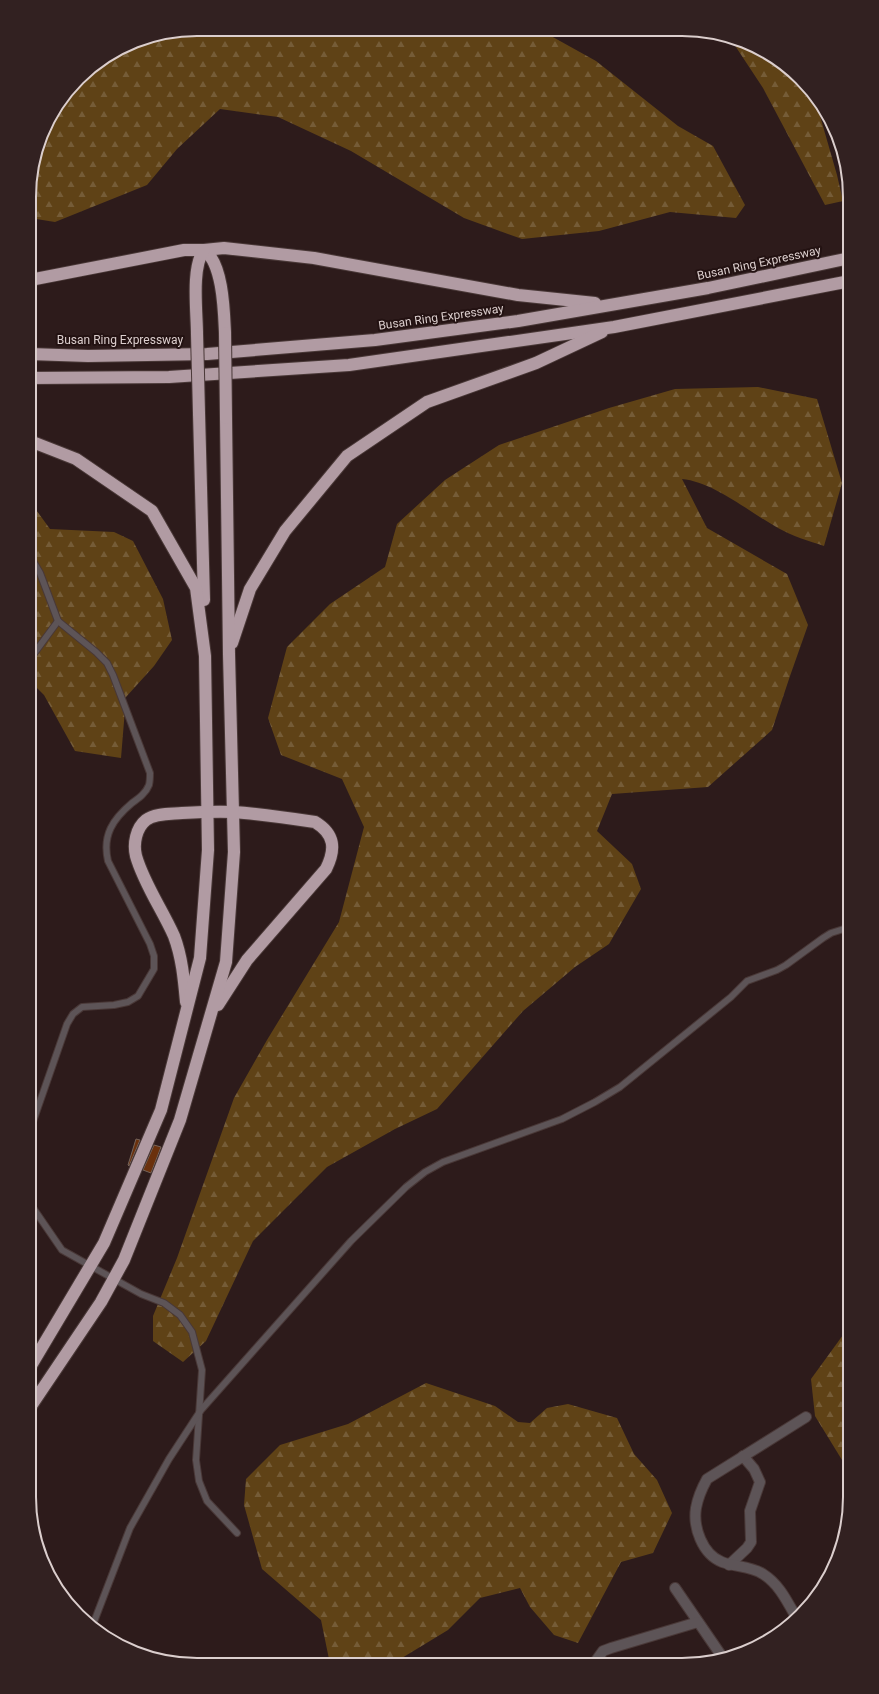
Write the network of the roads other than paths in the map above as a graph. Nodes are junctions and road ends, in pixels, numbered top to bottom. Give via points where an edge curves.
1 (204, 250) junction
2 (843, 259) edge
3 (36, 279) edge
4 (843, 282) edge
5 (612, 305) junction
6 (614, 327) junction
7 (36, 354) edge
8 (36, 378) edge
9 (36, 443) edge
10 (36, 566) edge
11 (58, 621) junction
12 (36, 651) edge
13 (229, 654) junction
14 (205, 656) junction
15 (208, 812) junction
16 (233, 812) junction
17 (843, 929) edge
18 (187, 1010) junction
19 (210, 1018) junction
20 (36, 1113) edge
21 (36, 1212) edge
22 (91, 1267) junction
23 (114, 1278) junction
24 (36, 1357) edge
25 (36, 1399) edge
26 (201, 1410) junction
27 (806, 1417) dead end
28 (743, 1456) junction
29 (237, 1533) dead end
30 (730, 1564) junction
31 (675, 1588) dead end
32 (794, 1613) edge
33 (94, 1621) edge
34 (698, 1622) junction
35 (720, 1654) edge
36 (598, 1658) edge

1 - 3 highway via 184,250
1 - 5 highway via 224,248 314,258 518,295
1 - 13 highway, bridge via 212,258 216,270 223,303 225,333
1 - 14 highway, bridge via 196,274
2 - 5 highway, Busan Ring Expressway
4 - 6 highway
5 - 7 highway, Busan Ring Expressway via 518,321 375,340 206,354
6 - 8 highway via 349,365 169,377
6 - 13 highway via 536,364 427,402 347,456 285,531 250,589
9 - 14 highway via 76,459 152,511 196,588
10 - 11 lane
11 - 12 lane
11 - 20 lane via 107,663 150,773 150,784 146,791 120,813 110,830 105,849 108,861 150,944 154,956 154,969 138,996 128,1002 82,1007 73,1014 67,1024
13 - 16 highway
14 - 15 highway
15 - 16 highway
15 - 18 highway via 208,850 200,958
15 - 18 highway via 170,814 146,820 136,835 134,847 138,863 176,943
16 - 19 highway via 234,852 226,962
16 - 19 highway via 315,822 325,827 330,835 332,857 326,869 247,960
17 - 26 lane via 831,933 777,970 747,981 731,997 620,1087 595,1102 562,1120 443,1162 425,1172 351,1240
18 - 22 highway via 161,1110 104,1243
19 - 23 highway via 180,1120 124,1260
21 - 22 lane via 62,1250
22 - 23 lane
22 - 24 highway
23 - 25 highway via 101,1302
23 - 26 lane via 141,1294 164,1303 180,1315 192,1332 202,1370
26 - 29 lane via 196,1460 199,1481 207,1501
26 - 33 lane via 169,1459 130,1528
27 - 28 street
28 - 30 street via 754,1469 760,1482 750,1511 751,1542
28 - 30 street via 707,1479 696,1508 697,1524 704,1547 720,1561
30 - 32 street via 761,1573 774,1583
31 - 34 street
34 - 35 street
34 - 36 street via 611,1648 603,1651

